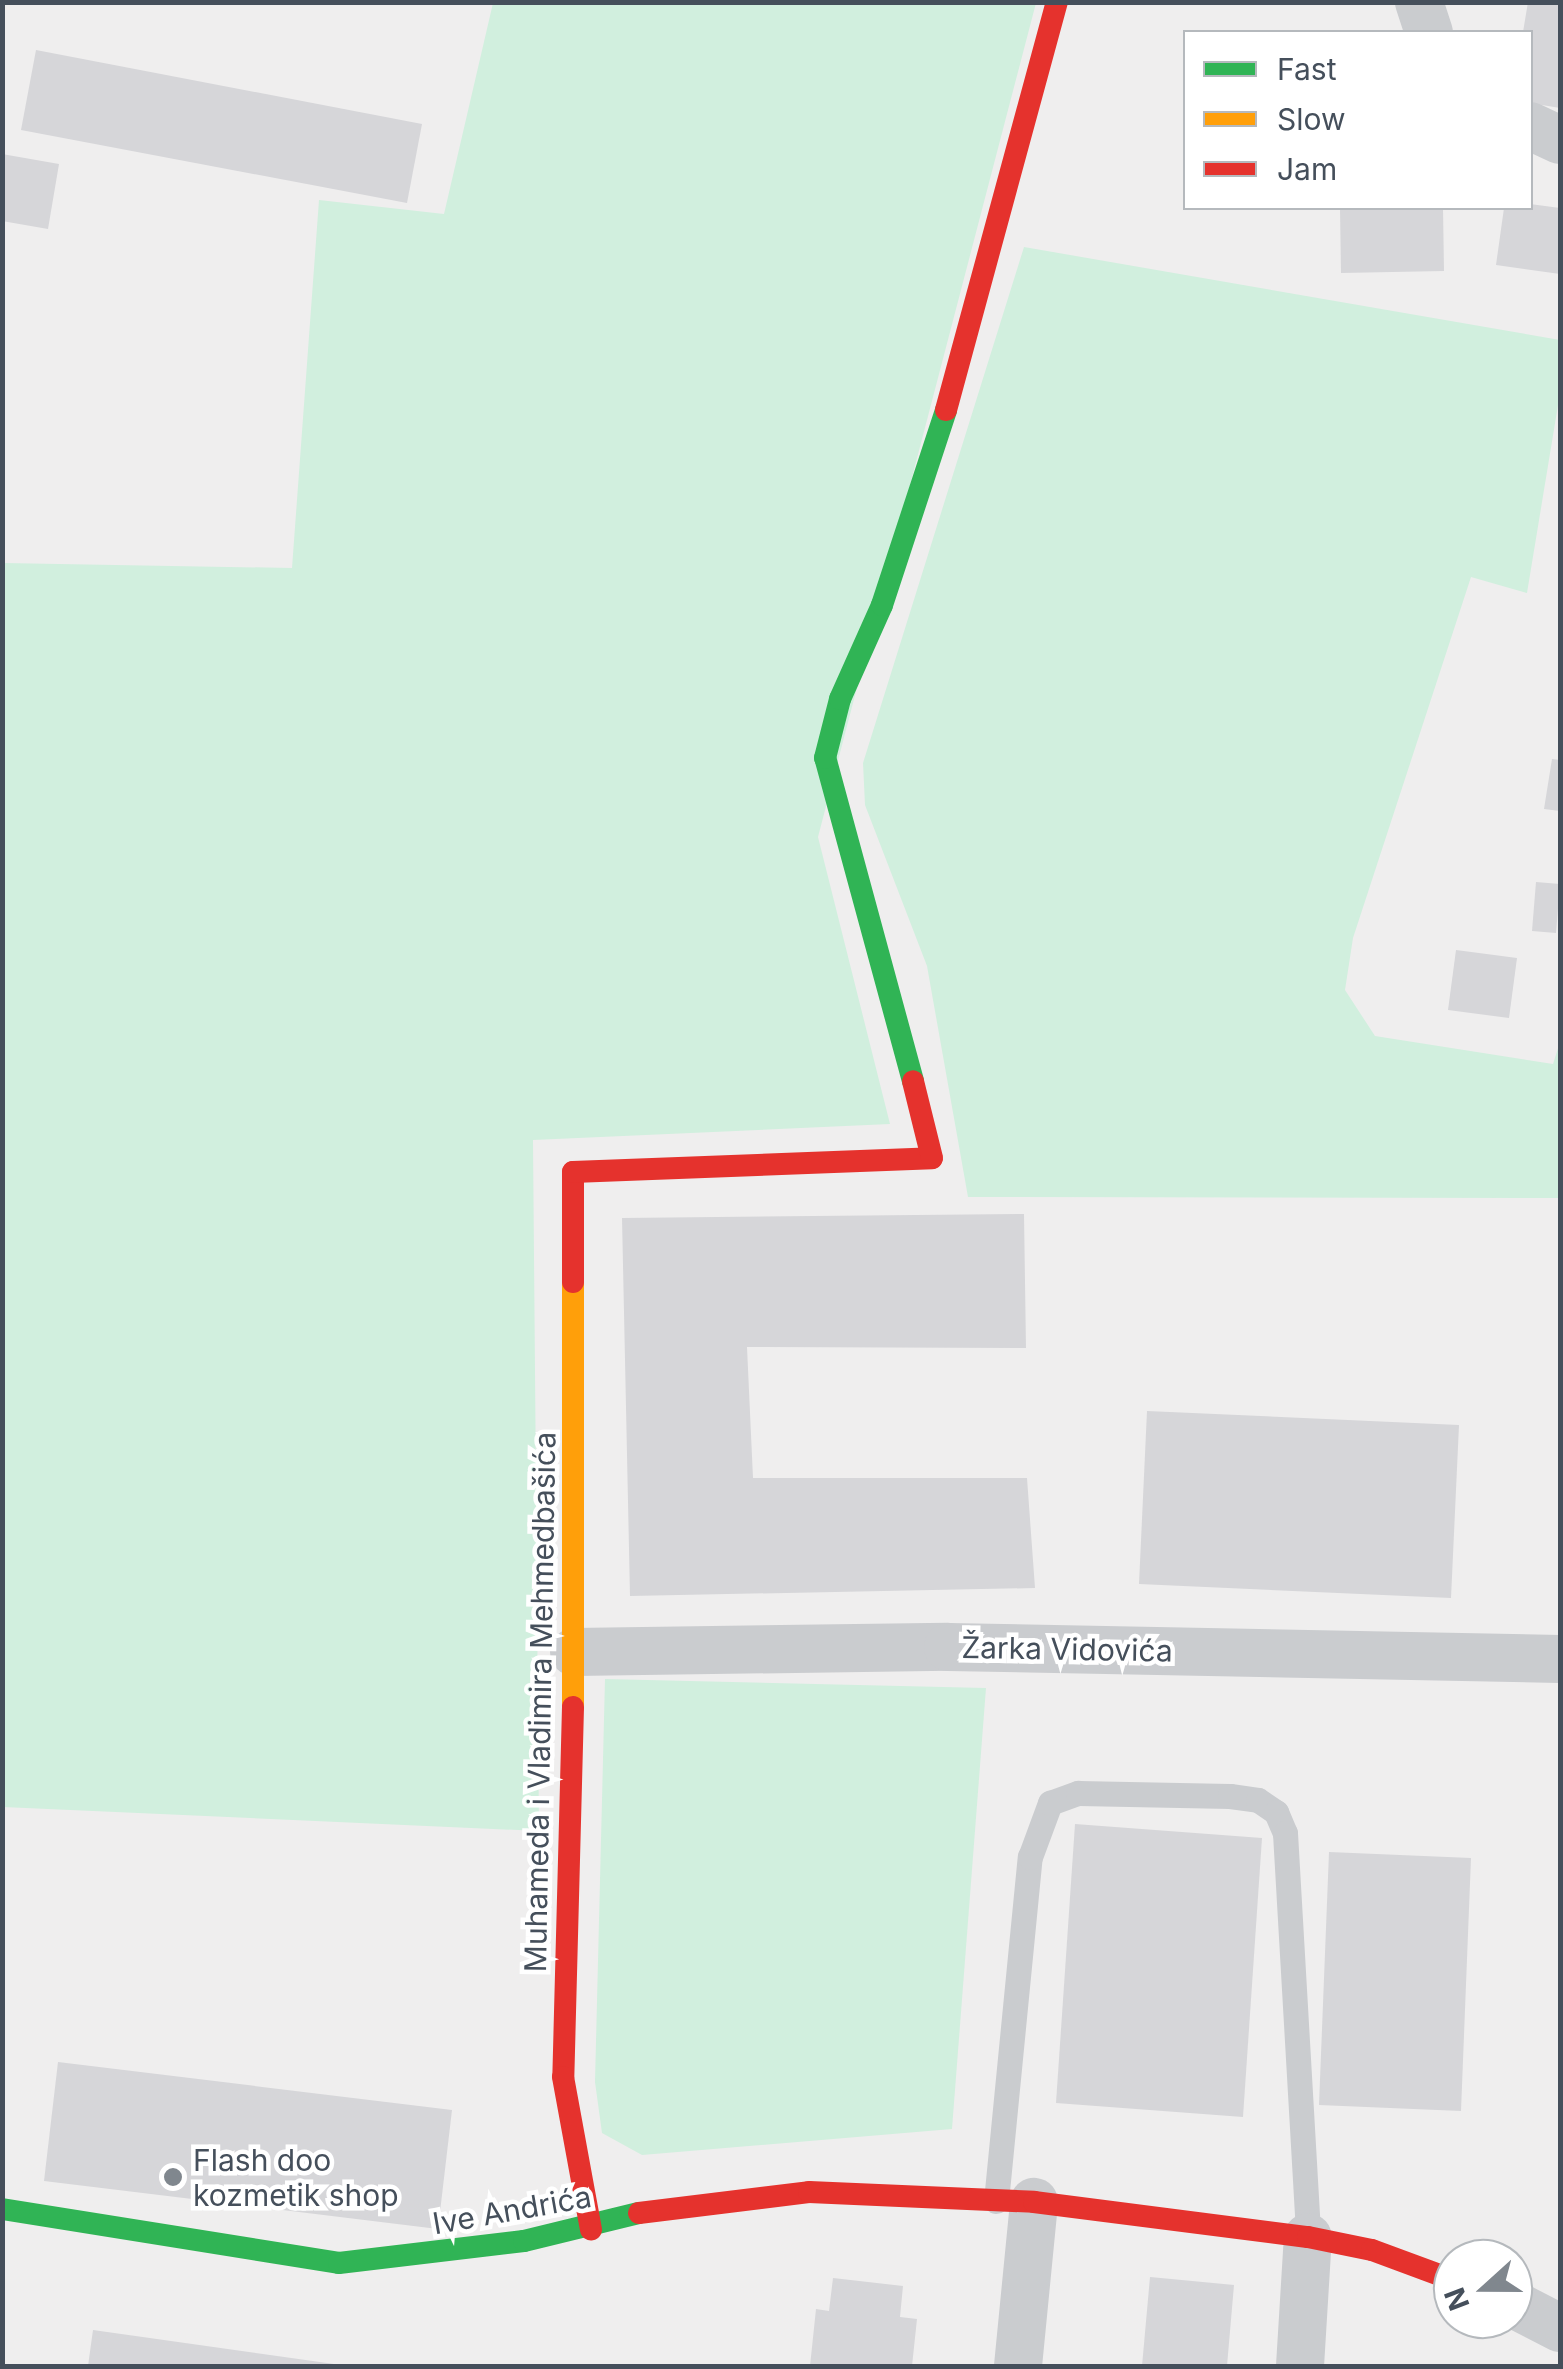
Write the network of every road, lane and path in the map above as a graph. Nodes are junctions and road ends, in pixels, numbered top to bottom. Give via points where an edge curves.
1 (1058, 2) edge
2 (1419, 2) edge
3 (1428, 30) edge
4 (1533, 127) edge
5 (1560, 140) edge
6 (574, 1652) junction
7 (1560, 1659) edge
8 (1015, 2202) junction
9 (2, 2209) edge
10 (591, 2230) junction
11 (1308, 2237) junction
12 (1433, 2273) edge
13 (1533, 2314) edge
14 (1560, 2328) edge
15 (1018, 2366) edge
16 (1300, 2366) edge

1 - 6 street, Muhameda i Vladimira Mehmedbašića via 935,450 882,605 840,699 825,758 932,1158 573,1172
2 - 3 street
4 - 5 street
6 - 7 street, Žarka Vidovića via 948,1647
6 - 10 street, Muhameda i Vladimira Mehmedbašića via 563,2076
8 - 10 street, Ive Andrića via 808,2192 641,2213
8 - 11 street, Ive Andrića
8 - 11 lane via 1030,1857 1050,1803 1078,1793 1230,1796 1258,1800 1276,1812 1285,1834
8 - 15 street
9 - 10 street, Ive Andrića via 339,2263
11 - 12 street, Ive Andrića via 1372,2250
11 - 16 street
13 - 14 street

